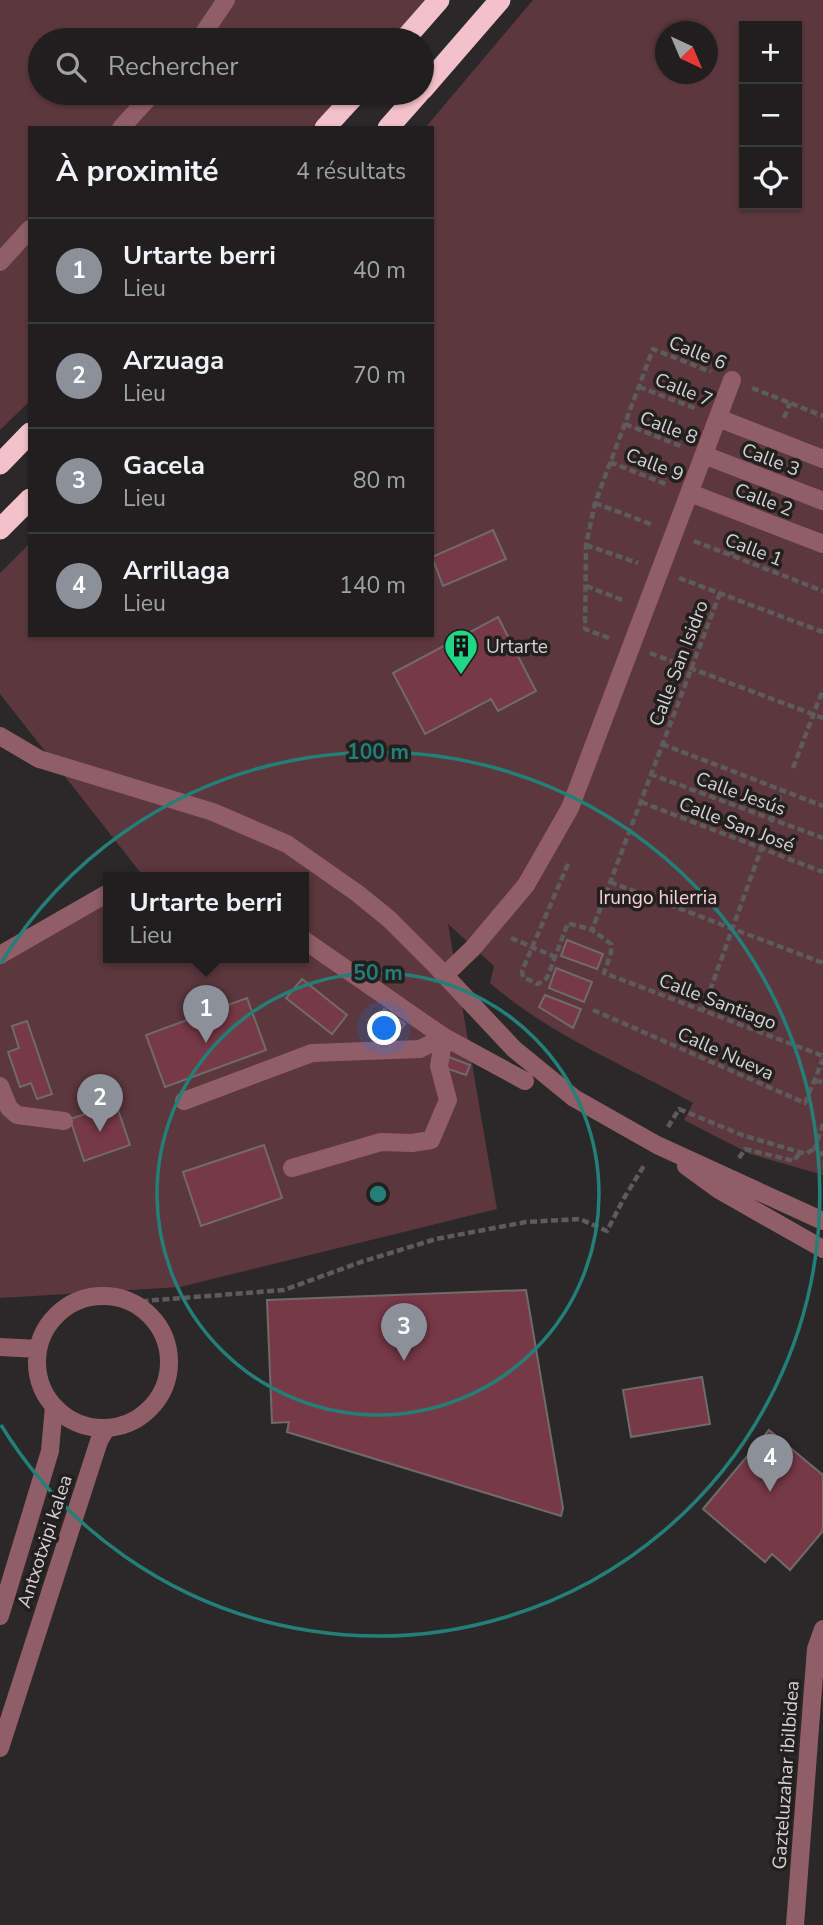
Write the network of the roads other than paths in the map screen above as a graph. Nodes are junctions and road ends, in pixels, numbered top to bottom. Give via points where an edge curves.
1 (226, 0) edge
2 (439, 0) edge
3 (500, 0) edge
4 (207, 28) edge
5 (414, 28) edge
6 (434, 76) edge
7 (142, 105) edge
8 (346, 105) edge
9 (409, 105) edge
10 (123, 126) edge
11 (327, 126) edge
12 (390, 126) edge
13 (28, 231) edge
14 (0, 262) edge
15 (732, 380) road end
16 (718, 418) junction
17 (28, 435) edge
18 (704, 455) junction
19 (823, 459) edge
20 (0, 464) edge
21 (690, 493) junction
22 (28, 501) edge
23 (823, 502) edge
24 (0, 529) edge
25 (823, 544) edge
26 (0, 736) edge
27 (103, 896) edge
28 (309, 943) edge
29 (0, 955) edge
30 (444, 975) junction
31 (443, 1037) junction
32 (525, 1081) dead end
33 (0, 1086) edge
34 (184, 1101) dead end
35 (64, 1121) dead end
36 (657, 1145) junction
37 (292, 1168) dead end
38 (823, 1221) edge
39 (823, 1250) edge
40 (0, 1347) edge
41 (38, 1349) junction
42 (54, 1406) junction
43 (106, 1429) junction
44 (0, 1615) edge
45 (823, 1629) edge
46 (0, 1748) edge
47 (795, 1925) edge

1 - 4 street
2 - 5 highway
3 - 6 highway
7 - 10 street
8 - 11 highway
9 - 12 highway
13 - 14 street
15 - 16 street
16 - 18 street
16 - 19 street
17 - 20 highway
18 - 21 street
18 - 23 street, Calle 3
21 - 25 street, Calle 2
21 - 30 street via 570,808 526,885
22 - 24 highway
26 - 30 street via 40,759 213,811 287,844 389,919
27 - 29 street
28 - 31 street
30 - 36 street via 514,1049 565,1091
31 - 32 street
31 - 34 street via 420,1049 312,1053
31 - 37 street via 439,1066 448,1100 430,1140 381,1143
33 - 35 street via 17,1115
36 - 38 street
36 - 39 street via 719,1190
40 - 41 street
41 - 42 street via 36,1368 44,1395
41 - 43 street via 55,1315 78,1300 99,1296 131,1302 145,1311 161,1330 169,1357 166,1382 140,1417
42 - 43 street via 64,1417 86,1427
42 - 44 street, Antxotxipi kalea via 50,1451
43 - 46 street, Antxotxipi kalea
45 - 47 street, Gazteluzahar ibilbidea via 816,1649

